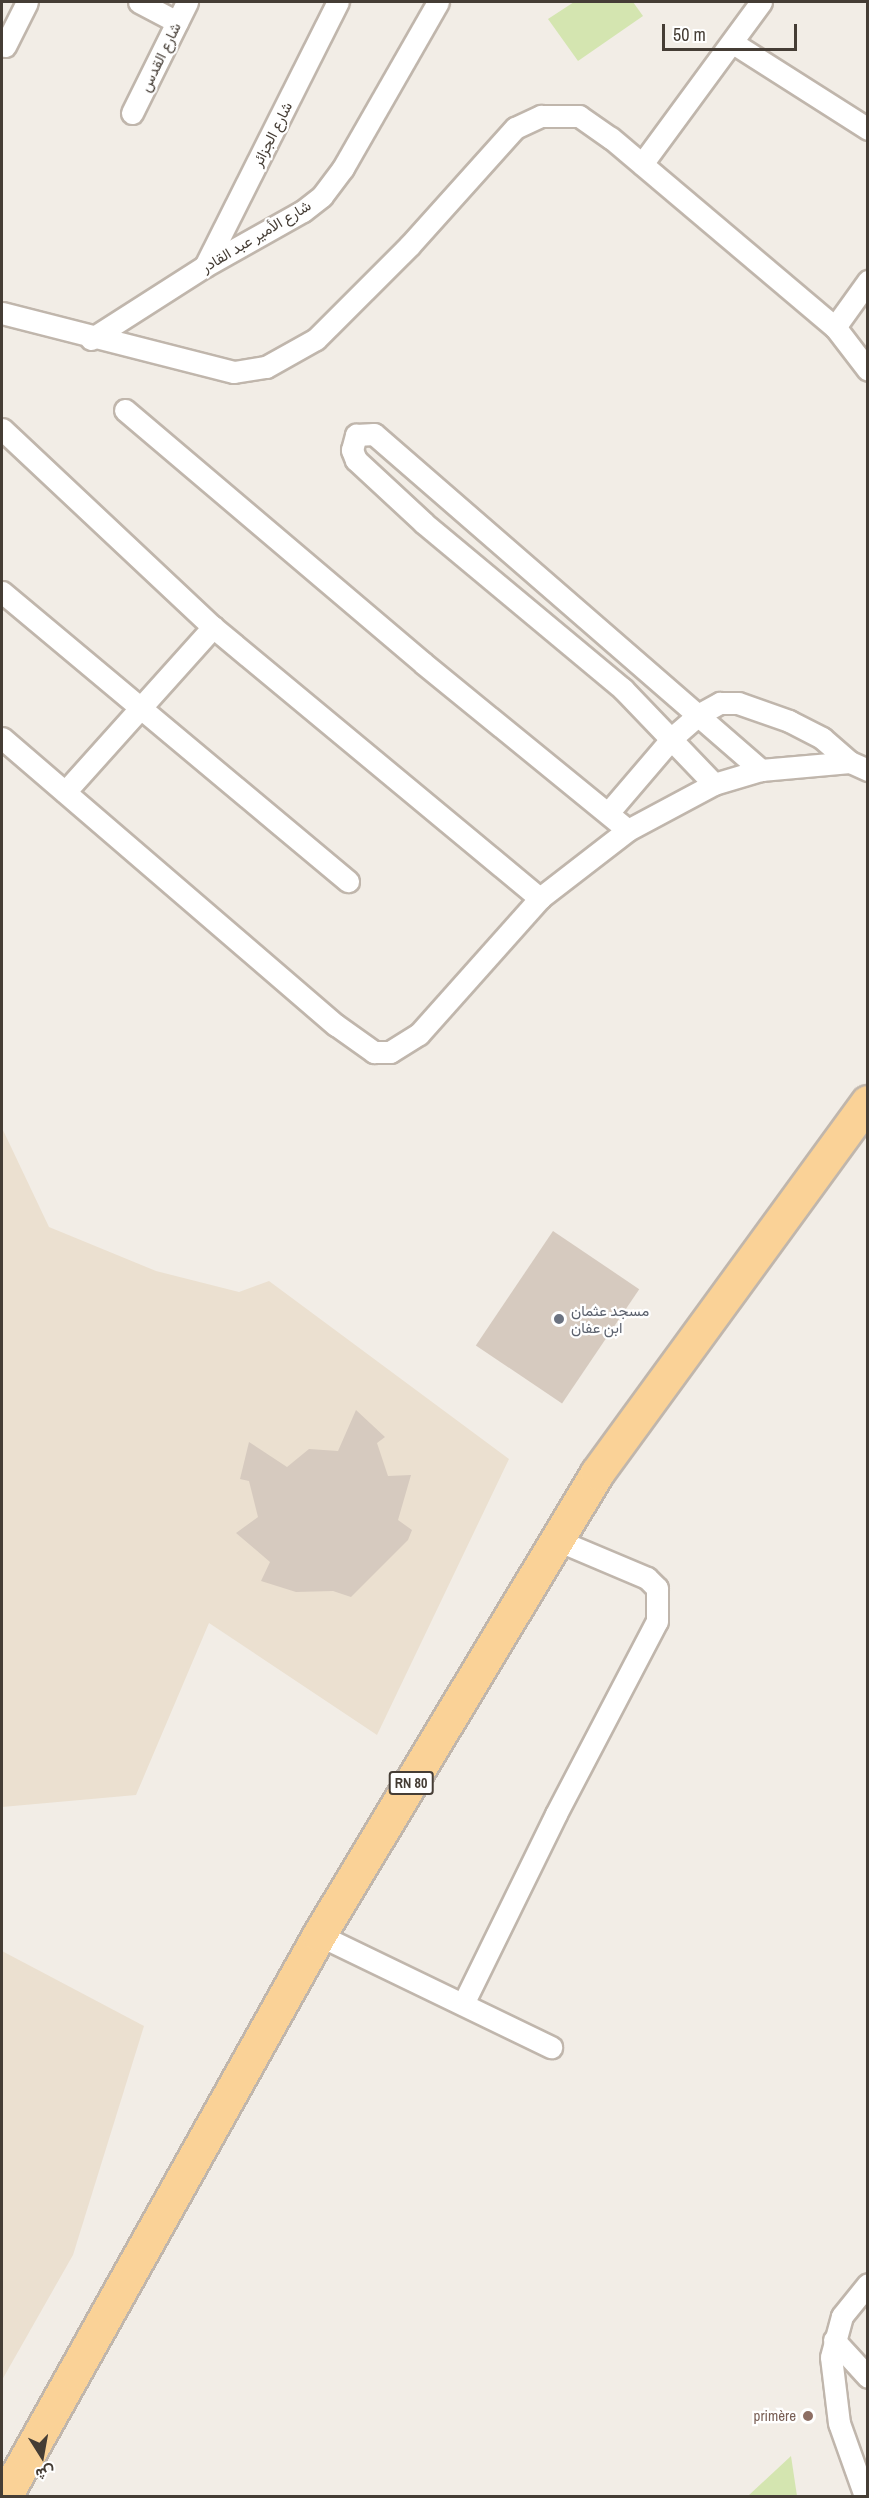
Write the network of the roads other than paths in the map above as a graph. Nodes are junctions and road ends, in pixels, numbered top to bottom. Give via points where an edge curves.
1 (27, 2) edge
2 (139, 2) edge
3 (187, 2) edge
4 (338, 2) edge
5 (438, 2) edge
6 (761, 2) edge
7 (177, 22) junction
8 (733, 43) junction
9 (5, 46) dead end
10 (132, 113) dead end
11 (867, 129) edge
12 (642, 164) junction
13 (206, 266) junction
14 (867, 281) edge
15 (2, 313) edge
16 (835, 327) junction
17 (91, 339) junction
18 (867, 370) edge
19 (125, 410) dead end
20 (2, 429) edge
21 (476, 525) junction
22 (454, 546) junction
23 (2, 592) edge
24 (213, 627) junction
25 (140, 710) junction
26 (698, 715) junction
27 (673, 737) junction
28 (2, 738) edge
29 (859, 766) edge
30 (762, 770) junction
31 (714, 784) junction
32 (65, 792) junction
33 (608, 813) junction
34 (628, 830) junction
35 (348, 881) dead end
36 (540, 898) junction
37 (867, 1102) edge
38 (557, 1540) junction
39 (319, 1935) junction
40 (463, 2004) junction
41 (551, 2047) dead end
42 (867, 2284) edge
43 (834, 2340) junction
44 (867, 2377) edge
45 (6, 2496) edge
46 (865, 2496) edge

1 - 9 street
2 - 7 street
3 - 7 street, شارع القدس
4 - 13 street, شارع الجزائر
5 - 13 street, شارع الأمير عبد القادر via 344,168 322,196 303,211
6 - 8 street
7 - 10 street, شارع القدس
8 - 11 street
8 - 12 street
12 - 16 street
12 - 17 street via 579,116 541,116 515,128 409,246 316,339 266,367 234,372
13 - 17 street, شارع الأمير عبد القادر
14 - 16 street
15 - 17 street
16 - 18 street
19 - 33 street via 423,663
20 - 24 street
21 - 22 street
21 - 22 street via 375,434 356,435 352,450 356,460
21 - 26 street
22 - 27 street via 606,674
23 - 25 street
24 - 25 street
24 - 36 street
25 - 32 street
25 - 35 street
26 - 27 street
26 - 29 street via 720,703 738,703 822,738
26 - 30 street
27 - 31 street
27 - 33 street
28 - 32 street
29 - 30 street
30 - 31 street
31 - 34 street
32 - 36 street via 336,1025 375,1052 390,1052 419,1034
33 - 34 street
34 - 36 street
37 - 38 main road, RN 80 via 597,1473
38 - 39 main road, RN 80
38 - 40 street via 647,1578 657,1588 657,1622 556,1814
39 - 40 street
39 - 45 main road, RN 80
40 - 41 street
42 - 43 street via 842,2316
43 - 44 street
43 - 46 street via 832,2381 839,2423

